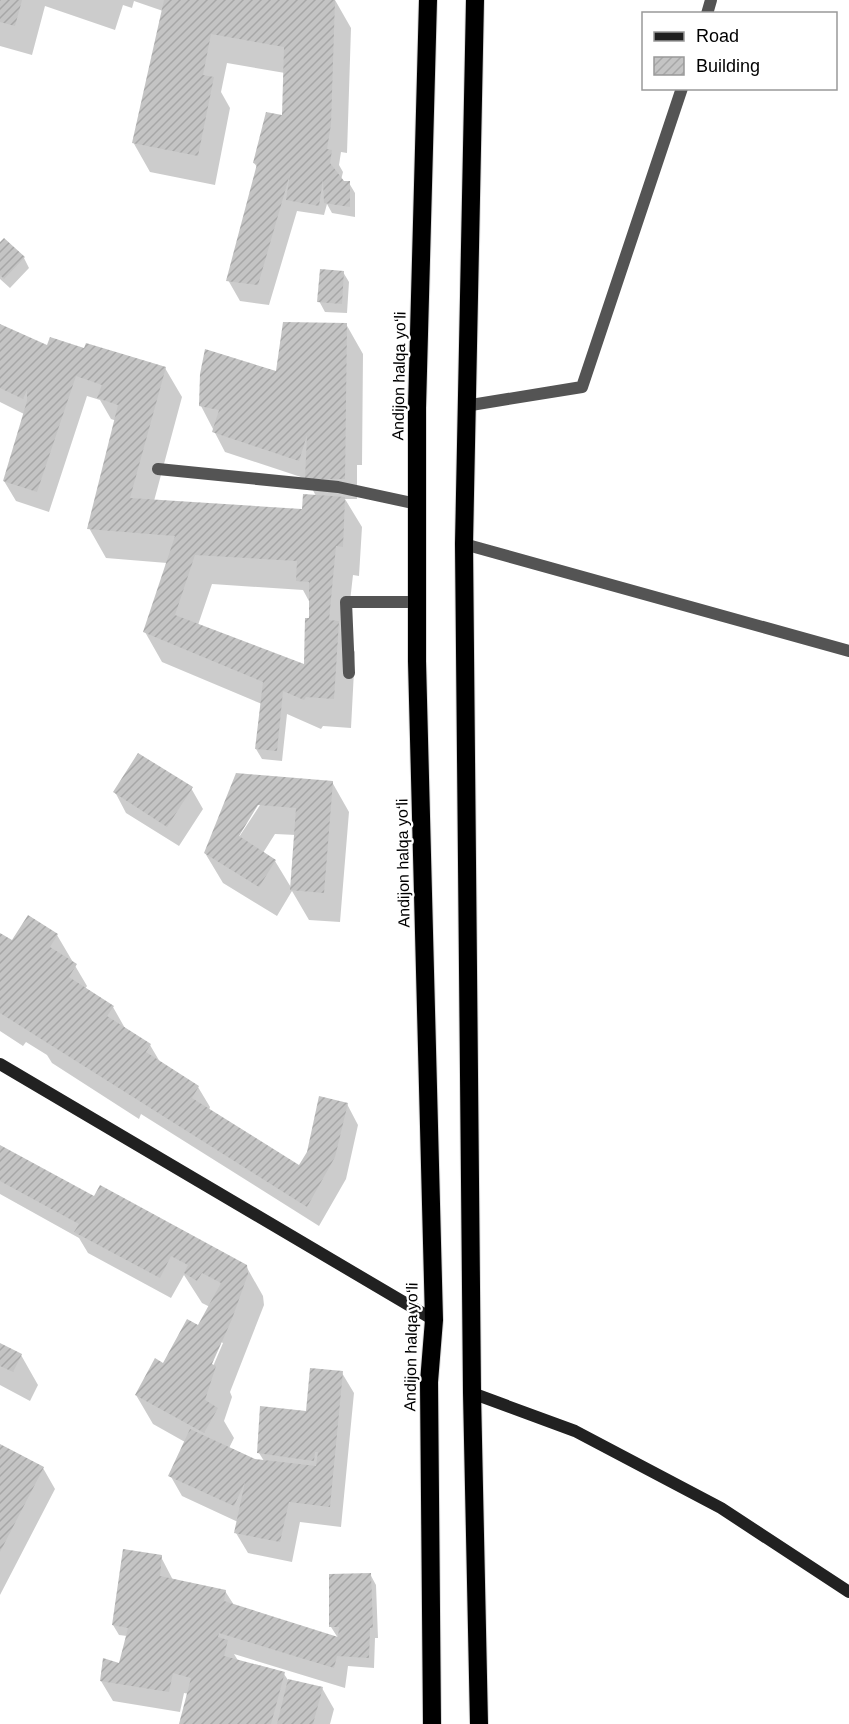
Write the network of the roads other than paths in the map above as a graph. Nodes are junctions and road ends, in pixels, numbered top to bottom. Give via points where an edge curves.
1 (428, 0) edge
2 (475, 0) edge
3 (681, 90) edge
4 (465, 406) junction
5 (158, 469) dead end
6 (417, 504) junction
7 (464, 544) junction
8 (417, 602) junction
9 (849, 651) edge
10 (349, 673) dead end
11 (0, 1064) edge
12 (434, 1320) junction
13 (472, 1393) junction
14 (849, 1592) edge
15 (432, 1724) edge
16 (479, 1724) edge

1 - 6 highway, Andijon halqa yo‘li
2 - 4 highway
3 - 4 street via 582,387
4 - 7 highway
5 - 6 street via 338,488
6 - 8 highway, Andijon halqa yo‘li
7 - 9 street
7 - 13 highway
8 - 10 street via 346,602
8 - 12 highway, Andijon halqa yo‘li
11 - 12 street
12 - 15 highway, Andijon halqa yo‘li via 429,1382
13 - 14 street via 576,1431 721,1508
13 - 16 highway

